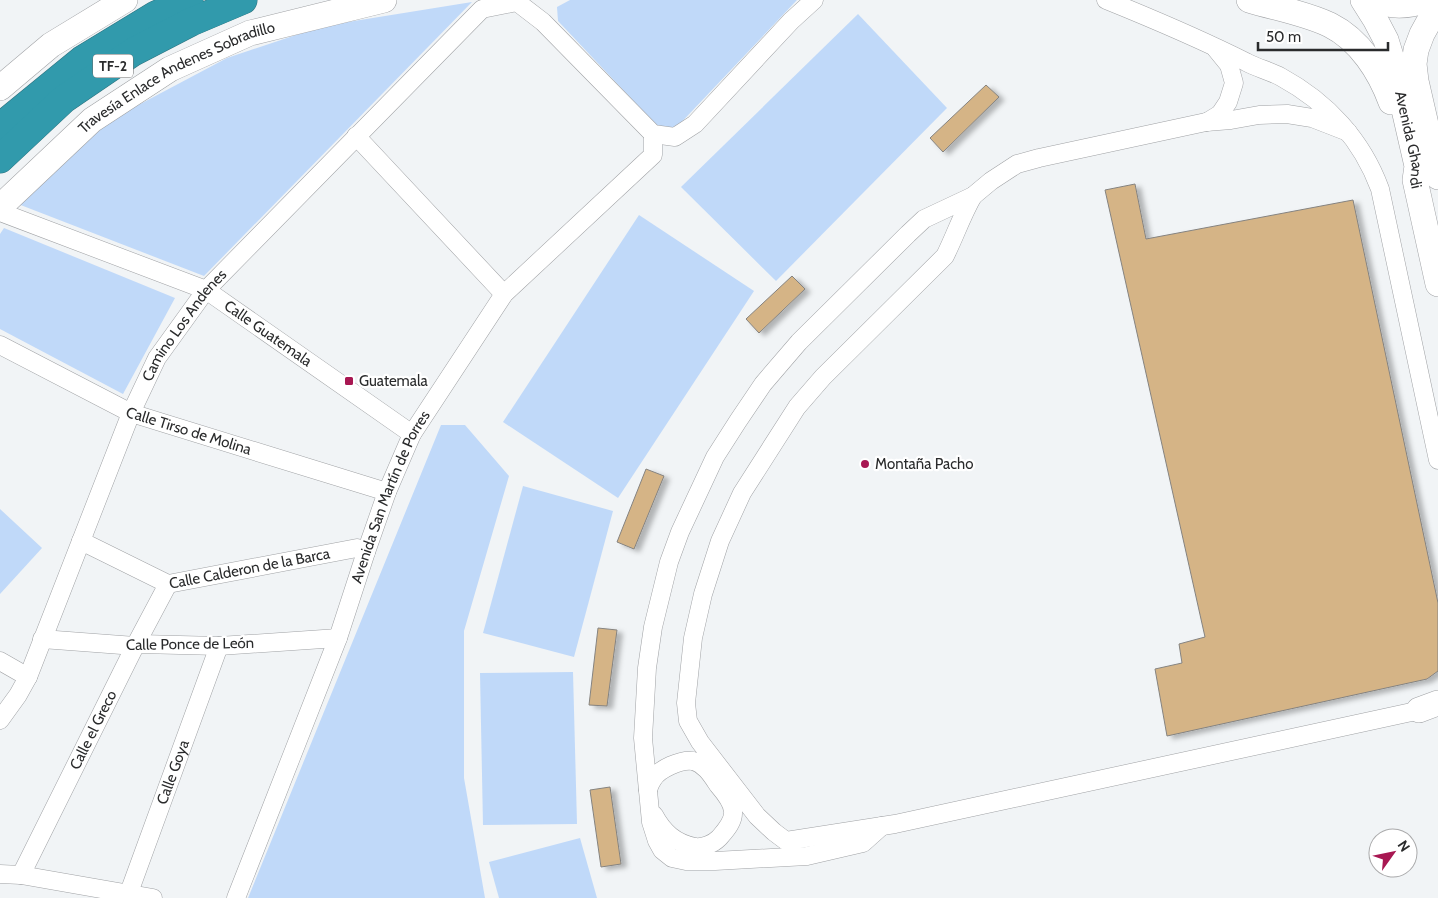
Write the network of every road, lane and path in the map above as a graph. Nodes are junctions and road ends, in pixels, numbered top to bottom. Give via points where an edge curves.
1 (125, 0) edge
2 (189, 0) edge
3 (243, 0) edge
4 (384, 0) edge
5 (814, 0) edge
6 (1106, 0) edge
7 (1248, 0) edge
8 (1363, 0) edge
9 (1375, 0) edge
10 (1427, 0) edge
11 (1438, 5) edge
12 (1212, 45) junction
13 (0, 88) edge
14 (1206, 122) junction
15 (0, 127) edge
16 (1348, 132) junction
17 (653, 134) junction
18 (356, 136) junction
19 (0, 158) edge
20 (1427, 178) edge
21 (973, 196) junction
22 (0, 207) edge
23 (0, 212) edge
24 (1438, 284) edge
25 (206, 290) junction
26 (504, 294) junction
27 (0, 345) edge
28 (130, 413) junction
29 (412, 434) junction
30 (1438, 460) edge
31 (387, 492) junction
32 (81, 542) junction
33 (366, 552) junction
34 (168, 584) junction
35 (338, 638) junction
36 (42, 639) junction
37 (135, 646) junction
38 (218, 646) junction
39 (0, 661) edge
40 (28, 676) junction
41 (1432, 706) edge
42 (0, 720) edge
43 (648, 790) junction
44 (728, 797) junction
45 (650, 808) junction
46 (882, 826) junction
47 (859, 829) junction
48 (0, 874) edge
49 (21, 875) junction
50 (128, 896) edge
51 (153, 898) edge
52 (236, 898) edge

1 - 13 street via 51,46
2 - 15 highway, TF-2 via 156,15 82,60
3 - 19 highway, TF-2 via 133,52 64,98
4 - 22 street, Travesía Enlace Andenes Sobradillo via 250,33 170,69 92,120
5 - 17 street via 695,124 675,137
6 - 12 street
7 - 20 street via 1331,26 1350,40 1380,75 1396,114 1408,168
8 - 20 street, Avenida Ghandi via 1386,40 1417,166
9 - 10 street via 1397,6
11 - 20 street, Avenida Ghandi via 1422,34 1414,64
12 - 14 street via 1229,65 1234,83 1220,114
12 - 16 street via 1300,87 1322,104
14 - 16 street via 1287,114 1312,118
14 - 21 street via 1017,164
16 - 30 street via 1374,171 1380,189
17 - 18 street, Camino Los Andenes via 543,22 517,2 482,9
17 - 26 street, Avenida San Martín de Porres via 653,155
18 - 25 street, Camino Los Andenes
18 - 26 street
20 - 24 street, Avenida Ghandi
21 - 43 street via 924,220 799,342 763,384 716,457 680,532 653,627 643,738
21 - 47 street via 945,256 823,377 797,407 769,450 742,493 720,541 693,638 686,703 688,721 700,742 757,816 786,841
23 - 25 street, Calle Guatemala
25 - 28 street, Camino Los Andenes via 157,358
25 - 29 street, Calle Guatemala
26 - 29 street, Avenida San Martín de Porres
27 - 28 street, Calle Tirso de Molina
28 - 31 street, Calle Tirso de Molina
28 - 32 street, Camino Los Andenes
29 - 31 street, Avenida San Martín de Porres
31 - 33 street, Avenida San Martín de Porres
32 - 34 street, Calle Calderon de la Barca
32 - 36 street, Camino Los Andenes
33 - 34 street, Calle Calderon de la Barca via 357,548
33 - 35 street, Avenida San Martín de Porres
34 - 37 street, Calle el Greco
35 - 38 street, Calle Ponce de León
35 - 52 street, Avenida San Martín de Porres
36 - 37 street, Calle Ponce de León
36 - 40 street, Camino Los Andenes
37 - 38 street, Calle Ponce de León
37 - 49 street, Calle el Greco
38 - 50 street, Calle Goya
39 - 40 street
40 - 42 street, Camino Los Andenes
41 - 46 street
43 - 44 street via 653,778 664,768 693,761 706,768
43 - 45 street
44 - 45 street via 733,811 726,830 714,842 700,848 684,845 670,837
44 - 47 street via 772,846 790,850 821,845 848,837
45 - 46 street via 651,822 662,850 672,858 686,861 807,856 863,843
46 - 47 street
48 - 49 street
49 - 50 street
50 - 51 street

